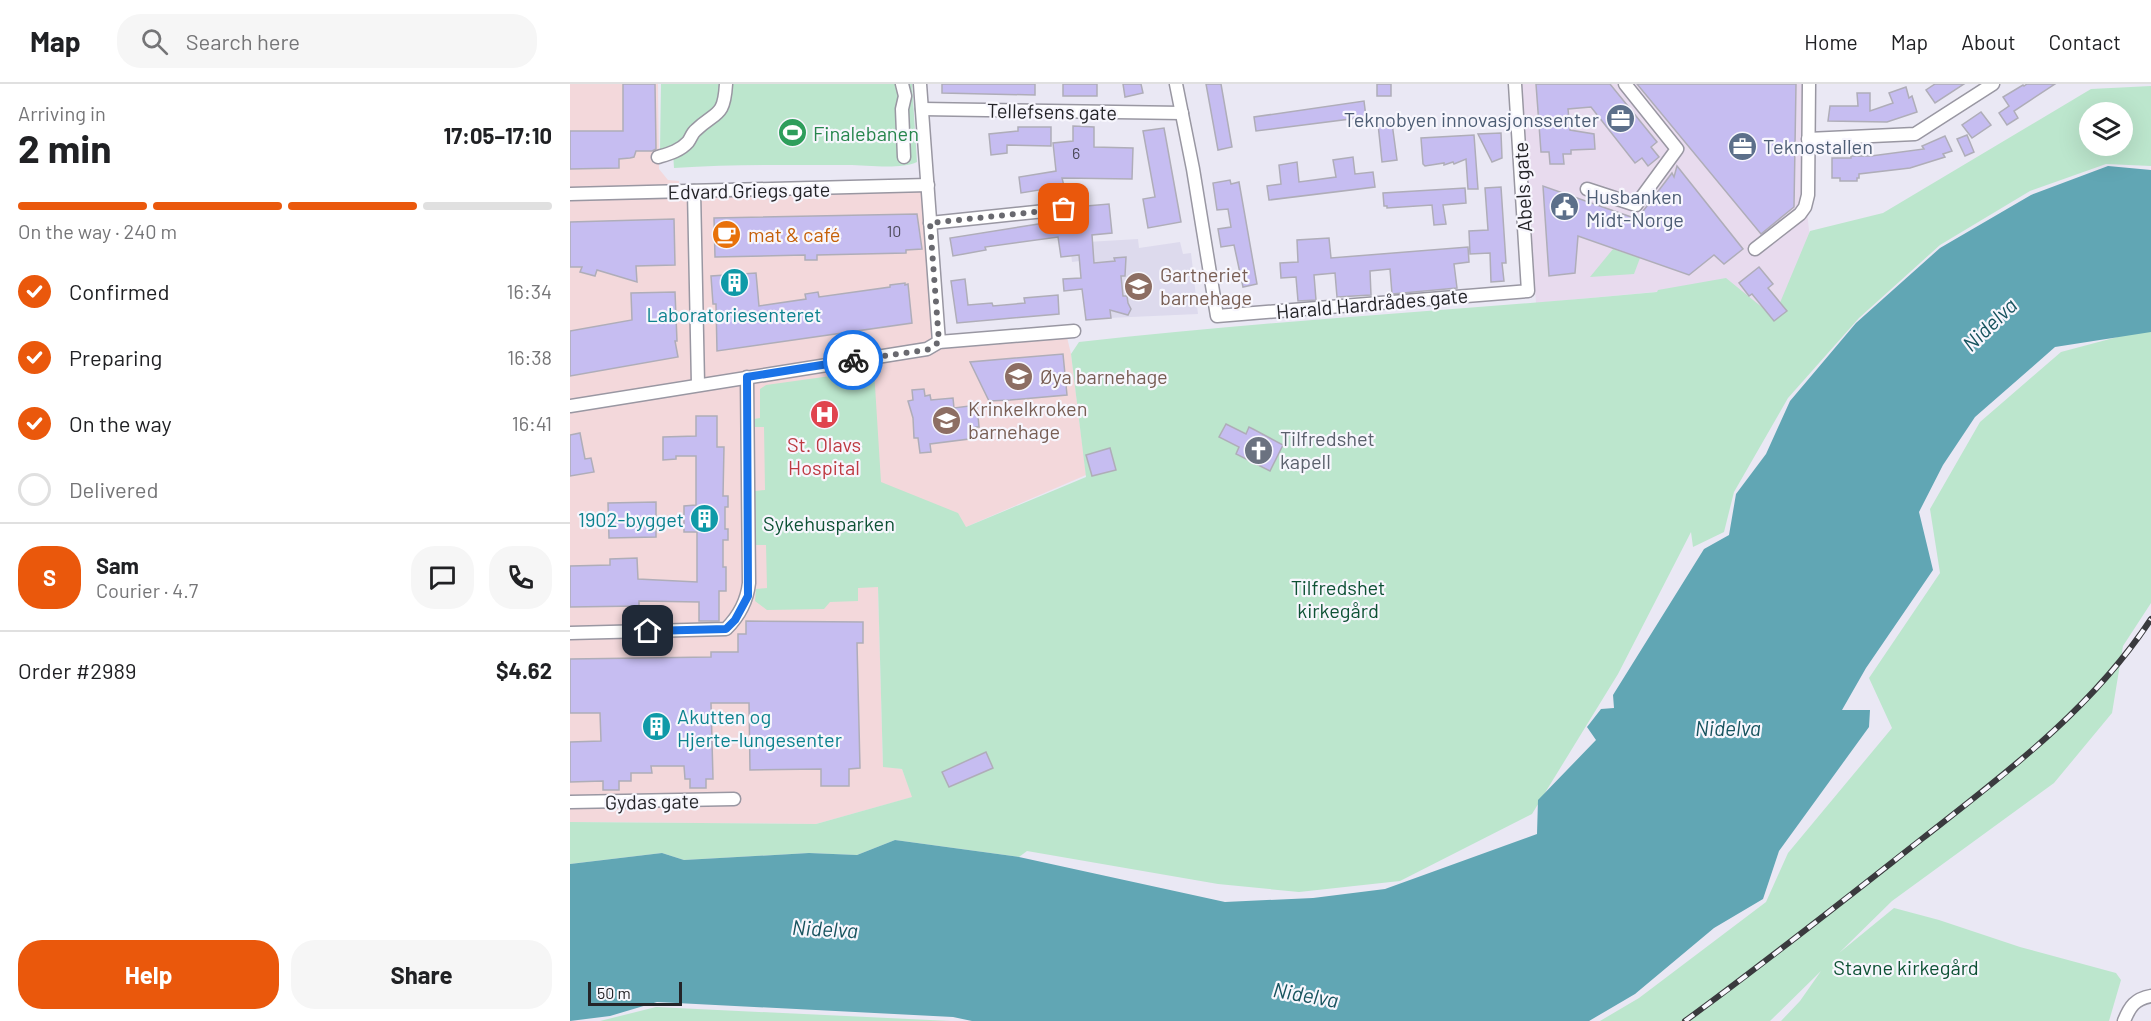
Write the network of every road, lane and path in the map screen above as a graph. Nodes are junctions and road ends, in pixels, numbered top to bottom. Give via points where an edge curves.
1 (727, 84) edge
2 (902, 84) edge
3 (920, 84) edge
4 (1176, 84) edge
5 (1515, 84) edge
6 (1625, 84) edge
7 (1809, 84) edge
8 (1988, 85) edge
9 (922, 109) junction
10 (1182, 112) junction
11 (1808, 139) junction
12 (904, 157) dead end
13 (658, 158) dead end
14 (928, 185) junction
15 (1587, 189) dead end
16 (694, 191) junction
17 (570, 194) edge
18 (1064, 209) dead end
19 (930, 223) junction
20 (1755, 249) dead end
21 (1528, 291) joint
22 (1074, 332) dead end
23 (939, 342) junction
24 (747, 377) junction
25 (698, 384) junction
26 (570, 406) edge
27 (570, 633) edge
28 (734, 799) dead end
29 (570, 802) edge
30 (2151, 996) edge
31 (2124, 1021) edge

1 - 13 street via 723,106 715,117 694,131 686,144
2 - 12 street
3 - 9 street
4 - 10 street
5 - 21 street, Abels gate
6 - 15 street via 1677,149 1636,205
7 - 11 street
8 - 11 street via 1915,134
9 - 10 street, Tellefsens gate
9 - 14 street
10 - 21 street, Harald Hardrådes gate via 1217,316
11 - 20 street via 1805,207
14 - 16 street, Edvard Griegs gate
14 - 19 street
16 - 17 street, Edvard Griegs gate
16 - 25 street
18 - 19 street
19 - 23 street
22 - 23 street
23 - 24 street via 927,350
24 - 25 street
24 - 27 street via 749,583 748,596 735,620 726,629
25 - 26 street
28 - 29 street, Gydas gate
30 - 31 street via 2138,999 2129,1007

